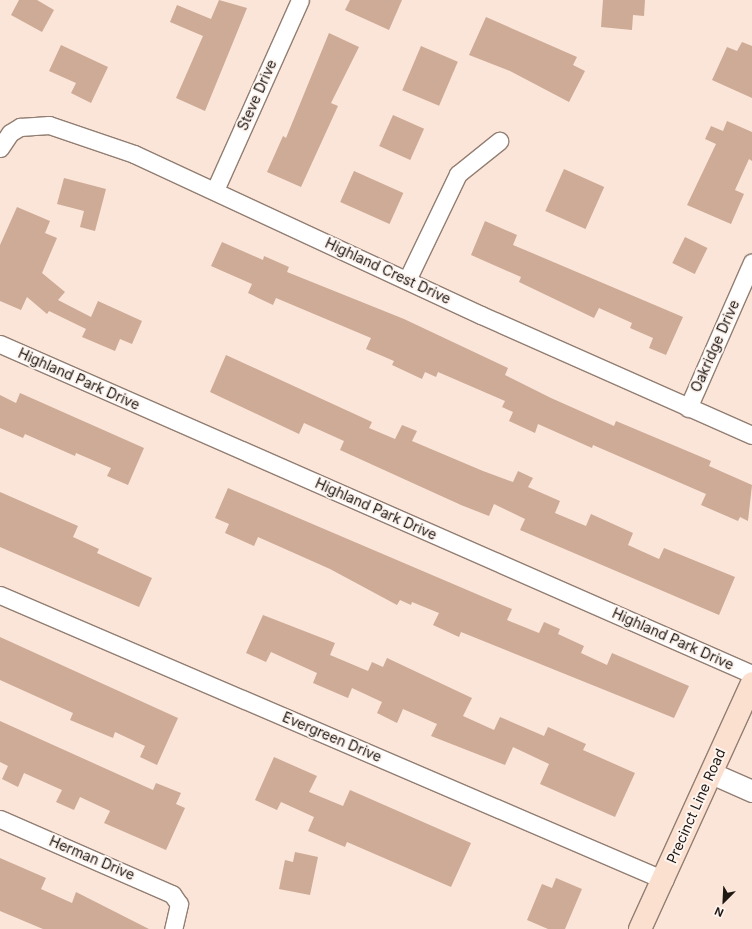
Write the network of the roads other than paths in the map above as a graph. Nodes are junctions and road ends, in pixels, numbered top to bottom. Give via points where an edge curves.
1 (300, 0) edge
2 (499, 141) dead end
3 (0, 148) edge
4 (215, 190) junction
5 (752, 262) edge
6 (407, 280) junction
7 (0, 344) edge
8 (688, 408) junction
9 (752, 435) edge
10 (0, 595) edge
11 (752, 674) edge
12 (752, 683) edge
13 (711, 773) junction
14 (752, 791) edge
15 (0, 819) edge
16 (664, 880) junction
17 (172, 929) edge
18 (640, 929) edge

1 - 4 street, Steve Drive
2 - 6 street via 458,174
3 - 4 street, Highland Crest Drive via 10,133 20,127 49,125 71,130
4 - 6 street, Highland Crest Drive
5 - 8 street, Oakridge Drive
6 - 8 street, Highland Crest Drive
7 - 11 street, Highland Park Drive
8 - 9 street, Highland Crest Drive
10 - 16 street, Evergreen Drive
12 - 13 main road, Precinct Line Road
13 - 14 street
13 - 16 main road, Precinct Line Road
15 - 17 street, Herman Drive via 172,894 179,904
16 - 18 main road, Precinct Line Road

